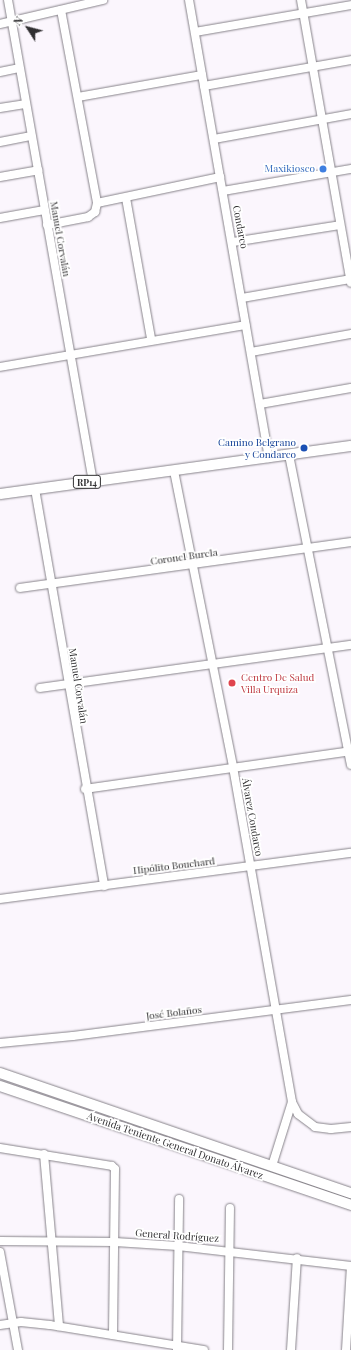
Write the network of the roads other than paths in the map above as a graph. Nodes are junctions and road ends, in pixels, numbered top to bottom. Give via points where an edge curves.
1 (8, 0) edge
2 (103, 0) edge
3 (189, 0) edge
4 (301, 0) edge
5 (351, 5) edge
6 (61, 10) junction
7 (303, 13) junction
8 (12, 21) junction
9 (0, 24) edge
10 (195, 32) junction
11 (351, 60) edge
12 (312, 66) junction
13 (19, 68) junction
14 (0, 72) edge
15 (202, 75) junction
16 (204, 86) junction
17 (78, 97) junction
18 (26, 104) junction
19 (0, 108) edge
20 (351, 114) edge
21 (322, 119) junction
22 (31, 136) junction
23 (214, 139) junction
24 (0, 142) edge
25 (351, 169) edge
26 (38, 170) junction
27 (331, 172) junction
28 (0, 177) edge
29 (220, 177) junction
30 (223, 191) junction
31 (126, 198) junction
32 (97, 203) junction
33 (44, 210) junction
34 (0, 218) edge
35 (47, 225) junction
36 (340, 225) junction
37 (233, 242) junction
38 (351, 280) edge
39 (242, 298) junction
40 (245, 325) junction
41 (351, 334) edge
42 (150, 339) junction
43 (250, 352) junction
44 (70, 354) junction
45 (0, 367) edge
46 (351, 388) edge
47 (260, 404) junction
48 (351, 446) edge
49 (289, 455) junction
50 (270, 458) junction
51 (174, 471) junction
52 (93, 481) junction
53 (35, 489) junction
54 (0, 494) edge
55 (351, 542) edge
56 (309, 549) junction
57 (193, 566) junction
58 (51, 585) junction
59 (20, 588) dead end
60 (351, 646) edge
61 (328, 650) junction
62 (213, 665) junction
63 (67, 684) junction
64 (40, 688) dead end
65 (350, 751) edge
66 (351, 765) edge
67 (233, 767) junction
68 (85, 789) junction
69 (351, 853) edge
70 (250, 867) junction
71 (104, 886) junction
72 (0, 899) edge
73 (351, 1000) edge
74 (278, 1009) junction
75 (0, 1042) edge
76 (0, 1073) edge
77 (0, 1086) edge
78 (292, 1102) junction
79 (351, 1127) edge
80 (0, 1148) edge
81 (44, 1154) junction
82 (272, 1166) junction
83 (351, 1193) edge
84 (179, 1199) dead end
85 (351, 1205) edge
86 (230, 1208) dead end
87 (53, 1240) junction
88 (0, 1241) edge
89 (114, 1242) junction
90 (178, 1246) junction
91 (229, 1250) junction
92 (0, 1252) edge
93 (297, 1258) junction
94 (351, 1266) edge
95 (13, 1322) junction
96 (0, 1325) edge
97 (59, 1326) junction
98 (113, 1335) junction
99 (177, 1348) edge
100 (18, 1350) edge
101 (204, 1350) edge
102 (228, 1350) edge
103 (291, 1350) edge
104 (346, 1350) edge

1 - 8 street, Manuel Corvalán
2 - 6 street
3 - 10 street, Condarco
4 - 7 street
5 - 7 street
6 - 8 street
6 - 17 street
7 - 10 street
7 - 12 street
8 - 9 street
8 - 13 street, Manuel Corvalán
10 - 15 street, Condarco
11 - 12 street
12 - 16 street
12 - 21 street
13 - 14 street
13 - 18 street, Manuel Corvalán
15 - 16 street, Condarco
15 - 17 street
16 - 23 street, Condarco
17 - 32 street
18 - 19 street
18 - 22 street, Manuel Corvalán
20 - 21 street
21 - 23 street
21 - 27 street
22 - 24 street
22 - 26 street, Manuel Corvalán
23 - 29 street, Condarco
25 - 27 street
26 - 28 street
26 - 33 street, Manuel Corvalán
27 - 30 street
27 - 36 street
29 - 30 street, Condarco
29 - 31 street
30 - 37 street, Condarco
31 - 32 street
31 - 42 street
32 - 35 street via 95,212 88,217
33 - 34 street
33 - 35 street, Manuel Corvalán
35 - 44 street, Manuel Corvalán
36 - 37 street
36 - 38 street
37 - 39 street, Condarco
38 - 39 street
39 - 40 street, Condarco
40 - 42 street
40 - 43 street, Condarco
41 - 43 street
42 - 44 street
43 - 47 street, Condarco
44 - 45 street
44 - 52 street, Manuel Corvalán
46 - 47 street
47 - 50 street, Condarco
48 - 49 main road, RP14
49 - 50 main road, RP14
49 - 56 street
50 - 51 main road, RP14
51 - 52 main road, RP14
51 - 57 street, Álvarez Condarco
52 - 53 main road, RP14
53 - 54 main road, RP14
53 - 58 street, Manuel Corvalán
55 - 56 street, Coronel Burela
56 - 57 street, Coronel Burela
56 - 61 street
57 - 58 street, Coronel Burela
57 - 62 street, Álvarez Condarco
58 - 59 street, Coronel Burela
58 - 63 street, Manuel Corvalán
60 - 61 street
61 - 62 street
61 - 65 street
62 - 63 street
62 - 67 street, Álvarez Condarco
63 - 64 street
63 - 68 street, Manuel Corvalán
65 - 66 street
65 - 67 street
67 - 68 street
67 - 70 street, Álvarez Condarco
68 - 71 street, Manuel Corvalán
69 - 70 street, Hipólito Bouchard
70 - 71 street, Hipólito Bouchard
70 - 74 street, Álvarez Condarco
71 - 72 street, Hipólito Bouchard
73 - 74 street, José Bolaños
74 - 75 street, José Bolaños via 73,1036
74 - 78 street, Álvarez Condarco
76 - 82 main road, Avenida Teniente General Donato Álvarez
77 - 85 main road, Avenida Teniente General Donato Álvarez
78 - 79 street via 298,1114 315,1127
78 - 82 street, Álvarez Condarco
80 - 81 street
81 - 87 street
81 - 89 street via 112,1166 116,1169
82 - 83 main road, Avenida Teniente General Donato Álvarez
84 - 90 street
86 - 91 street
87 - 88 street, General Rodríguez
87 - 89 street, General Rodríguez
87 - 97 street
89 - 90 street, General Rodríguez
89 - 98 street
90 - 91 street, General Rodríguez
90 - 99 street
91 - 93 street, General Rodríguez
91 - 102 street
92 - 95 street
93 - 94 street, General Rodríguez
93 - 103 street
94 - 104 street
95 - 96 street
95 - 97 street
95 - 100 street
97 - 98 street
98 - 99 street
99 - 101 street

